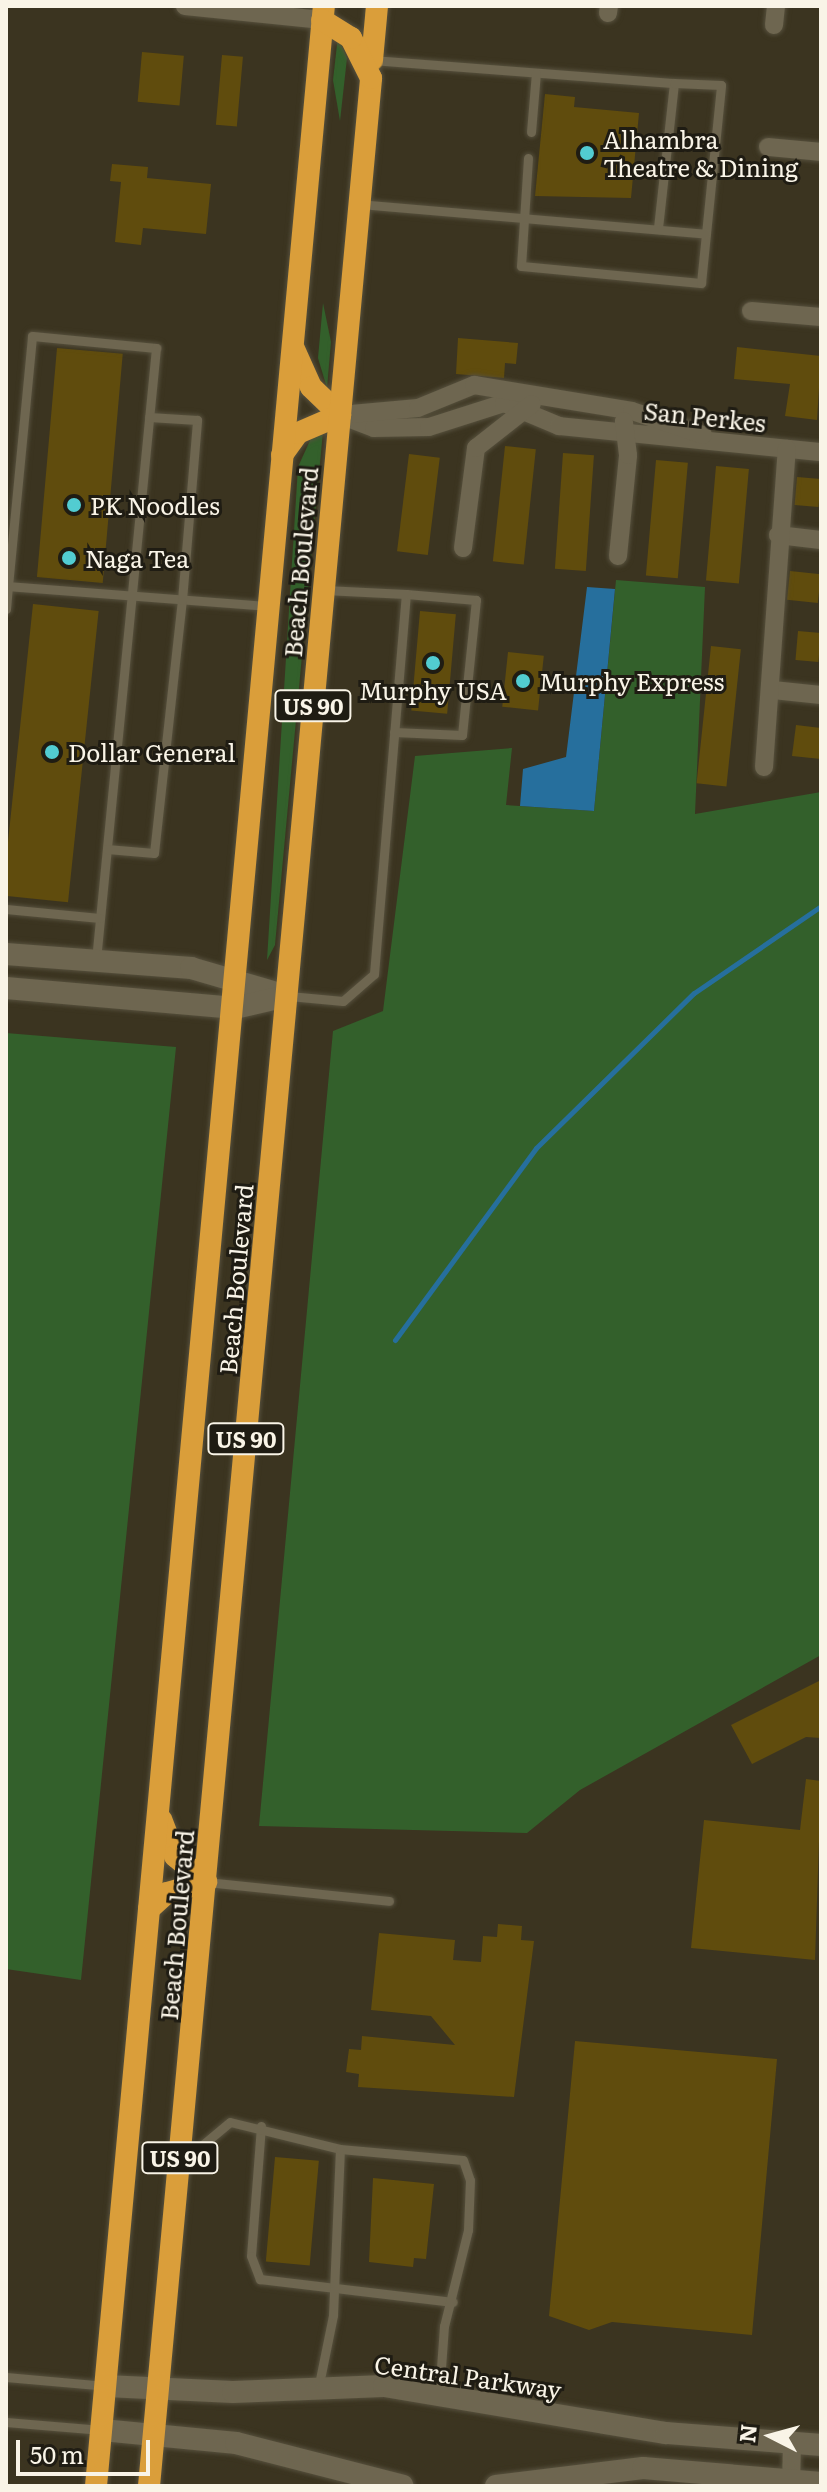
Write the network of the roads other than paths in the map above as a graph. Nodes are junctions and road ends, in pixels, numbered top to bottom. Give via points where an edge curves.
1 (185, 6) edge
2 (349, 6) edge
3 (377, 6) edge
4 (776, 6) edge
5 (323, 13) edge
6 (774, 25) dead end
7 (372, 69) junction
8 (536, 73) junction
9 (674, 83) junction
10 (531, 132) dead end
11 (768, 147) dead end
12 (821, 152) edge
13 (528, 158) dead end
14 (359, 204) junction
15 (524, 217) junction
16 (658, 229) junction
17 (706, 234) junction
18 (751, 311) dead end
19 (821, 317) edge
20 (292, 346) junction
21 (531, 405) junction
22 (623, 410) junction
23 (340, 415) junction
24 (149, 417) junction
25 (625, 432) junction
26 (719, 442) junction
27 (787, 449) junction
28 (821, 452) edge
29 (282, 455) junction
30 (778, 535) junction
31 (821, 540) edge
32 (463, 548) dead end
33 (618, 556) dead end
34 (8, 586) junction
35 (324, 590) junction
36 (406, 594) junction
37 (131, 596) junction
38 (182, 600) junction
39 (268, 606) junction
40 (6, 609) edge
41 (773, 690) junction
42 (821, 695) edge
43 (394, 732) junction
44 (764, 767) dead end
45 (107, 849) junction
46 (6, 909) edge
47 (100, 918) junction
48 (6, 954) edge
49 (96, 960) junction
50 (237, 976) junction
51 (6, 988) edge
52 (287, 996) junction
53 (235, 1008) junction
54 (158, 1810) junction
55 (206, 1882) junction
56 (389, 1901) dead end
57 (149, 1909) junction
58 (261, 2126) junction
59 (340, 2149) junction
60 (180, 2164) junction
61 (333, 2289) junction
62 (453, 2302) junction
63 (6, 2377) edge
64 (106, 2386) junction
65 (159, 2389) junction
66 (318, 2389) junction
67 (439, 2395) junction
68 (6, 2422) edge
69 (102, 2430) junction
70 (154, 2433) junction
71 (792, 2443) junction
72 (821, 2445) edge
73 (791, 2483) edge
74 (821, 2483) edge
75 (96, 2486) edge
76 (149, 2486) edge
77 (403, 2486) edge
78 (496, 2486) edge

1 - 5 street
2 - 5 highway
3 - 7 highway, Beach Boulevard / US 90
4 - 6 street
5 - 7 highway via 351,38
5 - 20 highway, US 90
7 - 8 lane
7 - 14 highway, Beach Boulevard / US 90
8 - 9 lane
8 - 10 lane
9 - 16 lane
9 - 17 lane via 721,85
11 - 12 street
13 - 15 lane
14 - 15 lane
14 - 23 highway, Beach Boulevard / US 90
15 - 16 lane
15 - 17 lane via 521,266 701,283
16 - 17 lane
18 - 19 street
20 - 23 highway via 311,387
20 - 29 highway, US 90
21 - 22 street
21 - 23 street, San Perkes via 504,403 429,427 374,428
21 - 23 street via 474,385 418,408
21 - 25 street, San Perkes via 559,426
21 - 32 street via 476,448
22 - 25 street
22 - 26 street
23 - 29 highway via 307,428
23 - 35 highway, Beach Boulevard / US 90
24 - 34 lane via 156,348 32,336
24 - 37 lane
24 - 38 lane via 197,420
25 - 26 street, San Perkes
25 - 33 street
26 - 27 street, San Perkes
27 - 28 street
27 - 30 street, San Perkes
29 - 39 highway, US 90
30 - 31 street
30 - 41 street, San Perkes
34 - 37 lane
34 - 40 lane
35 - 36 lane
35 - 52 highway, Beach Boulevard / US 90
36 - 43 lane
36 - 43 lane via 476,600 462,735
37 - 38 lane
37 - 45 lane
38 - 39 lane
38 - 45 lane via 154,853
39 - 50 highway, US 90
41 - 42 street
41 - 44 street, San Perkes
43 - 52 lane via 374,974 343,1001
45 - 47 lane
46 - 47 lane
47 - 49 lane
48 - 49 street
49 - 50 street
50 - 52 street
50 - 53 highway, US 90
51 - 53 street
52 - 53 street
52 - 55 highway, Beach Boulevard / US 90
53 - 54 highway, US 90
54 - 55 highway via 175,1856
54 - 57 highway, US 90
55 - 56 lane
55 - 57 highway via 167,1893
55 - 60 highway, Beach Boulevard / US 90
57 - 64 highway, US 90
58 - 59 lane
58 - 60 lane via 230,2122
58 - 61 lane via 251,2256 260,2279
59 - 61 lane
59 - 62 lane via 463,2160 470,2180 468,2230
60 - 65 highway, Beach Boulevard / US 90
61 - 62 lane
61 - 66 lane
62 - 67 lane
63 - 64 lane
64 - 65 street, Central Parkway
64 - 69 highway, US 90
65 - 66 street, Central Parkway
65 - 70 highway, Beach Boulevard / US 90
66 - 67 street, Central Parkway via 384,2386
67 - 71 street, Central Parkway via 666,2433
68 - 69 lane
69 - 70 street
69 - 75 highway, US 90
70 - 76 highway, Beach Boulevard / US 90
70 - 77 street via 236,2443
71 - 72 street, Central Parkway
71 - 73 street
73 - 74 street
73 - 78 street via 643,2468

